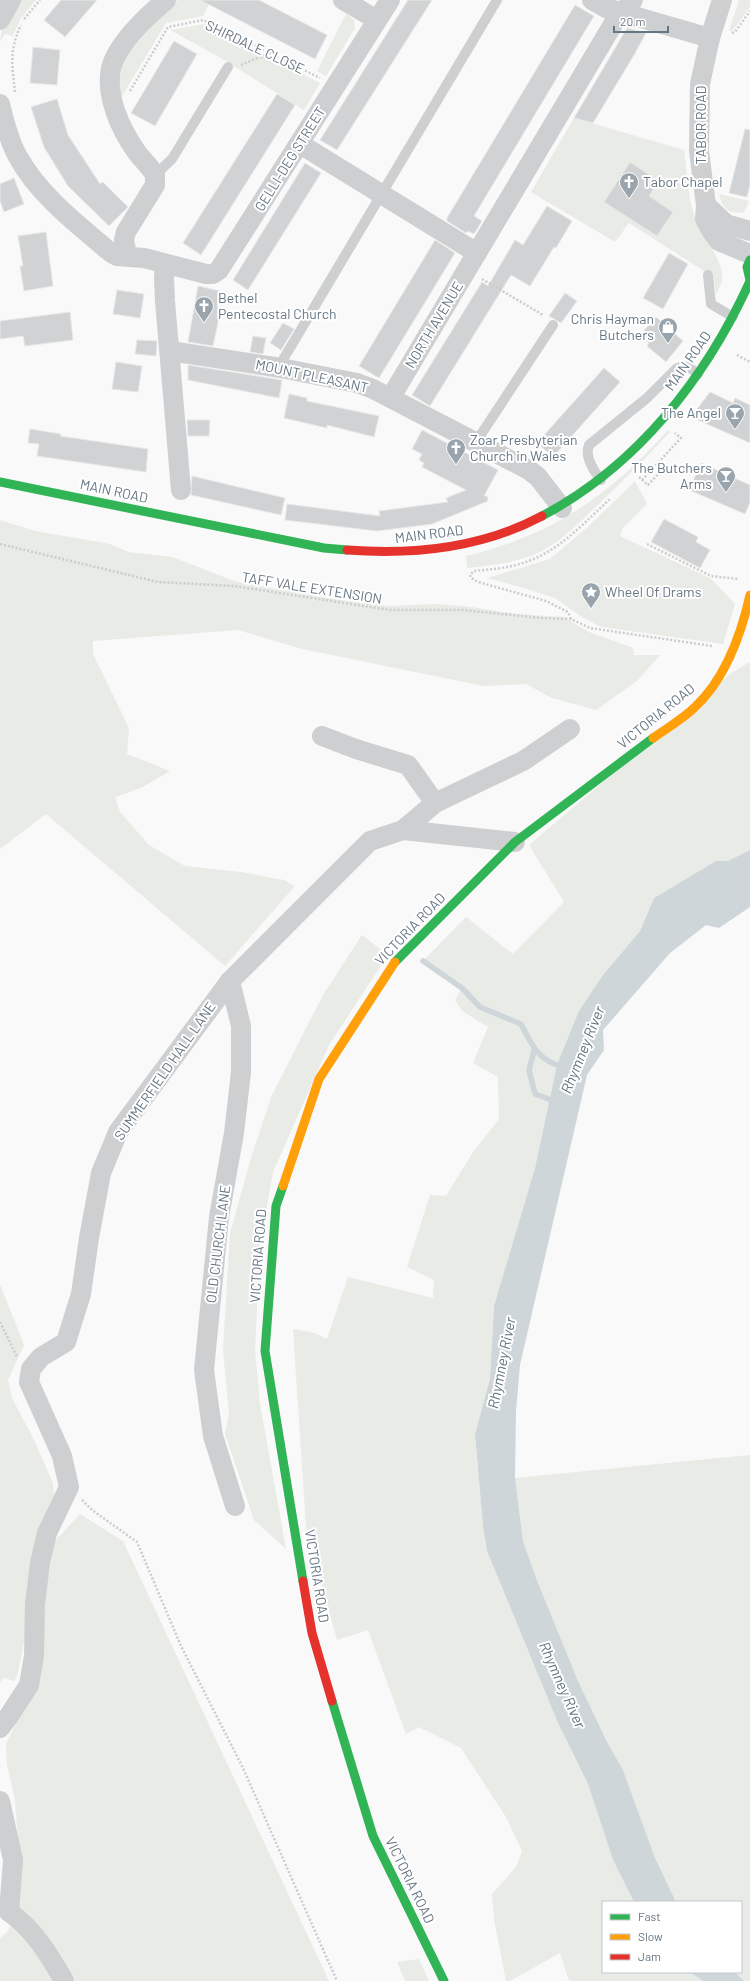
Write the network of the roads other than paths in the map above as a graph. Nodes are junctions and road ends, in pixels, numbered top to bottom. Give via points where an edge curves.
1 (11, 0) edge
2 (166, 0) edge
3 (343, 0) edge
4 (390, 0) edge
5 (497, 0) edge
6 (592, 0) edge
7 (722, 0) edge
8 (628, 6) edge
9 (0, 20) edge
10 (377, 20) junction
11 (710, 38) junction
12 (228, 67) road end
13 (5, 112) edge
14 (300, 144) junction
15 (155, 175) junction
16 (382, 195) junction
17 (706, 205) junction
18 (750, 232) edge
19 (477, 253) junction
20 (750, 254) edge
21 (127, 255) junction
22 (750, 260) edge
23 (165, 264) junction
24 (708, 275) dead end
25 (750, 280) edge
26 (733, 317) junction
27 (553, 325) road end
28 (170, 350) junction
29 (281, 368) junction
30 (698, 374) junction
31 (391, 397) junction
32 (476, 442) junction
33 (601, 480) junction
34 (0, 482) edge
35 (181, 490) dead end
36 (562, 508) junction
37 (750, 595) edge
38 (746, 628) edge
39 (570, 729) dead end
40 (322, 736) dead end
41 (435, 803) junction
42 (403, 830) junction
43 (515, 842) junction
44 (230, 980) junction
45 (235, 1506) dead end
46 (0, 1728) edge
47 (0, 1801) edge
48 (64, 1981) edge
49 (444, 1981) edge

1 - 9 street
2 - 15 street via 135,30 118,53 111,69 116,116 136,152
3 - 10 street
4 - 10 street, GELLI-DEG STREET
5 - 16 lane
6 - 8 street via 606,8
7 - 11 street, TABOR ROAD
8 - 11 street
8 - 19 street, NORTH AVENUE via 615,21
10 - 14 street, GELLI-DEG STREET
11 - 17 street, TABOR ROAD via 700,84 699,151
12 - 15 lane via 172,159
13 - 21 street, GELLI-DEG STREET via 18,156 52,201 110,252 117,256
14 - 16 street
14 - 23 street, GELLI-DEG STREET via 219,270 213,274 206,274
15 - 21 street via 155,185 126,232 124,240
16 - 19 street
16 - 29 lane via 284,358
17 - 18 street via 726,224
17 - 20 street, TABOR ROAD via 705,219 719,241
19 - 31 street, NORTH AVENUE
21 - 23 street, GELLI-DEG STREET
22 - 25 main road, MAIN ROAD via 747,267
23 - 28 street via 165,301
24 - 26 lane via 711,304
25 - 26 main road, MAIN ROAD
26 - 30 main road, MAIN ROAD
27 - 32 lane
28 - 29 street, MOUNT PLEASANT
28 - 35 street
29 - 31 street, MOUNT PLEASANT via 357,384
30 - 33 main road, MAIN ROAD via 667,415
30 - 33 lane via 687,366 680,366 647,398 589,445 589,459
31 - 32 street, MOUNT PLEASANT
32 - 36 street, MOUNT PLEASANT via 534,474
33 - 36 main road, MAIN ROAD
34 - 36 main road, MAIN ROAD via 359,553 424,551 464,545 505,534
37 - 38 main road, VICTORIA ROAD
38 - 43 main road, VICTORIA ROAD via 717,682 695,707
39 - 41 street via 523,761
40 - 41 street via 408,765
41 - 42 street
42 - 43 street, SUMMERFIELD HALL LANE
42 - 44 street, SUMMERFIELD HALL LANE via 370,841
43 - 49 main road, VICTORIA ROAD via 391,966 319,1079 276,1206 265,1351 312,1633 373,1836
44 - 45 street, OLD CHURCH LANE via 241,1026 241,1072 234,1133 219,1217 204,1370 213,1436
44 - 46 street, SUMMERFIELD HALL LANE via 118,1132 100,1173 82,1294 66,1342 41,1357 31,1368 29,1382 62,1456 69,1487 47,1533 40,1563 35,1604 34,1656 29,1685
47 - 48 street via 13,1860 9,1912 21,1920 48,1953

